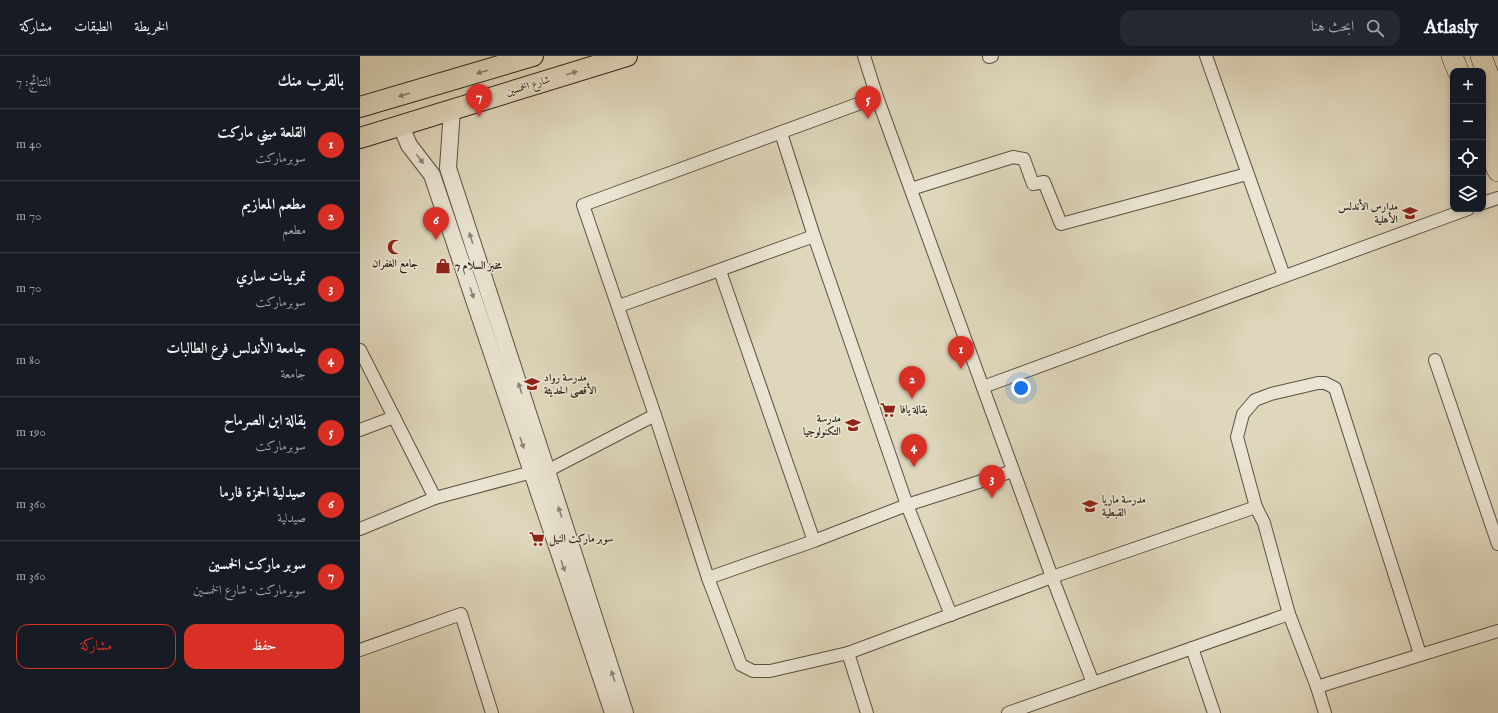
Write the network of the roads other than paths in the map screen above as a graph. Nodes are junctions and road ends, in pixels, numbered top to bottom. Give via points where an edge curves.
1 (628, 56) edge
2 (864, 56) edge
3 (1206, 56) edge
4 (1452, 56) edge
5 (1469, 56) edge
6 (1482, 56) edge
7 (1495, 56) edge
8 (524, 57) edge
9 (1498, 64) edge
10 (1457, 68) edge
11 (1473, 68) edge
12 (442, 84) junction
13 (877, 97) junction
14 (1486, 102) edge
15 (1498, 102) edge
16 (360, 107) edge
17 (452, 109) junction
18 (401, 126) junction
19 (781, 134) junction
20 (1498, 135) edge
21 (360, 138) edge
22 (1486, 140) edge
23 (1498, 172) edge
24 (1247, 174) junction
25 (911, 190) junction
26 (1498, 198) edge
27 (1486, 203) edge
28 (1460, 212) edge
29 (814, 236) junction
30 (720, 271) junction
31 (1284, 276) junction
32 (619, 306) junction
33 (360, 350) edge
34 (1434, 360) dead end
35 (983, 387) junction
36 (655, 415) junction
37 (394, 417) junction
38 (360, 430) edge
39 (539, 471) junction
40 (1013, 471) junction
41 (435, 498) junction
42 (907, 505) junction
43 (1256, 507) junction
44 (360, 529) edge
45 (814, 541) junction
46 (562, 542) junction
47 (1498, 544) edge
48 (1052, 577) junction
49 (708, 578) junction
50 (1289, 614) junction
51 (951, 615) junction
52 (1498, 630) edge
53 (1192, 648) junction
54 (360, 650) edge
55 (848, 653) junction
56 (1420, 654) junction
57 (1093, 683) junction
58 (1317, 687) junction
59 (492, 713) edge
60 (613, 713) edge
61 (625, 713) edge
62 (867, 713) edge
63 (1008, 713) edge
64 (1214, 713) edge
65 (1325, 713) edge

17 -> 1 main road, شارع الخمسين
2 - 13 street
3 - 24 street
4 - 10 highway
5 - 11 highway
6 - 15 highway
7 - 9 highway
8 -> 12 main road
12 -> 16 main road
12 - 17 main road
13 - 19 street
13 - 25 street
14 - 20 highway
17 - 18 main road, شارع الخمسين
39 -> 17 street via 448,168
18 - 21 main road, شارع الخمسين
18 -> 39 street via 409,145 432,176
19 - 29 street
19 - 32 street via 583,205
22 - 23 highway
24 - 25 street via 1061,224 1044,182 1033,184 1024,158 1013,157
24 - 31 street
25 - 35 street
26 - 27 street
28 - 31 street
29 - 30 street
29 - 42 street
30 - 32 street
30 - 45 street
31 - 35 street
32 - 36 street
33 - 37 street
34 - 47 street
35 - 40 street
36 - 39 street
36 - 49 street
37 - 38 street
37 - 41 street
39 - 41 street
39 - 46 street
40 - 42 street
40 - 48 street
41 - 44 street
42 - 45 street
42 - 51 street
43 - 48 street
43 - 50 street via 1264,523
43 - 56 street via 1237,437 1243,414 1255,400 1271,394 1318,382 1335,388
45 - 49 street
46 -> 60 street
61 -> 46 street
48 - 51 street
48 - 57 street
49 - 55 street via 741,665 753,671 770,671
50 - 53 street
50 - 58 street
51 - 55 street
52 - 56 street
53 - 57 street
53 - 64 street
54 - 59 street via 461,614
55 - 62 street
56 - 58 street
57 - 63 street
58 - 65 street

